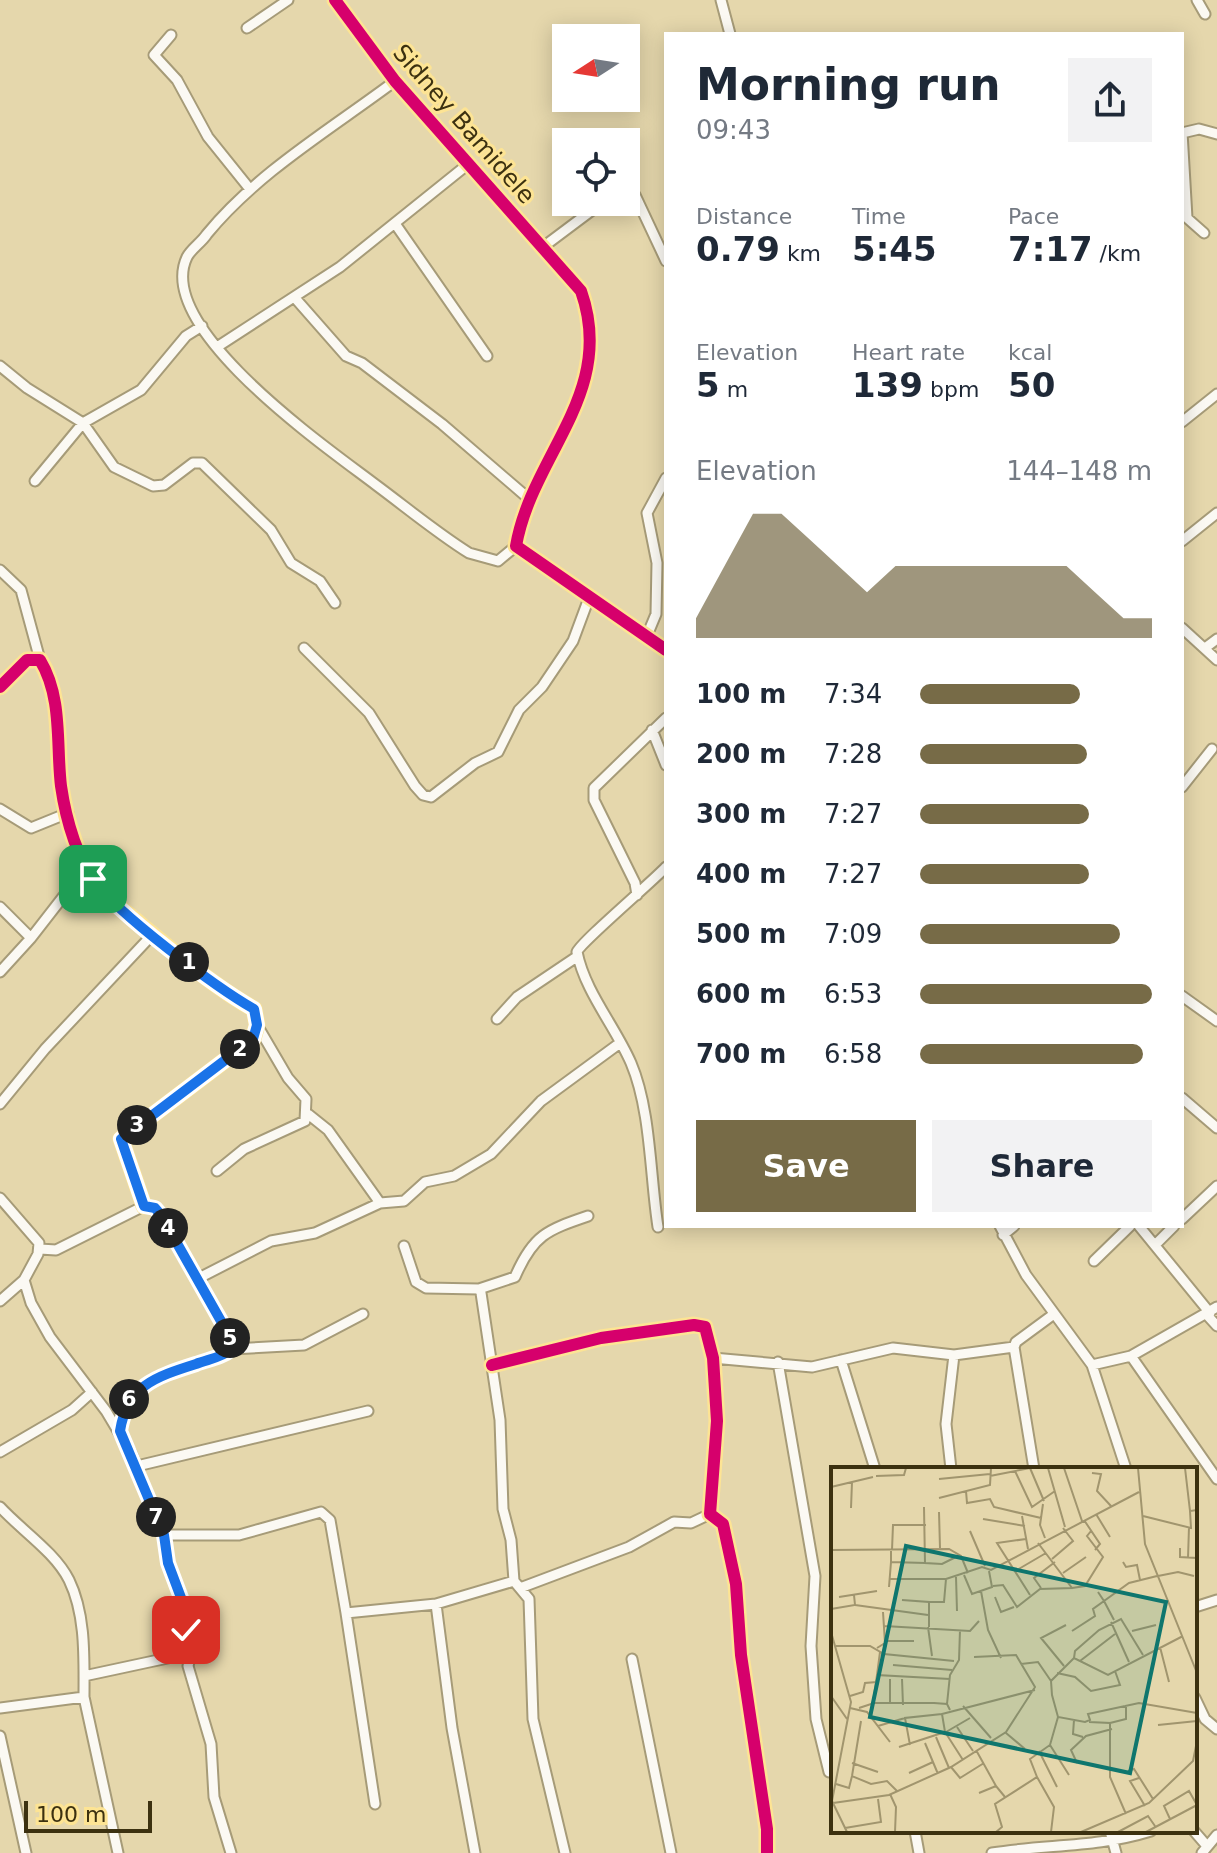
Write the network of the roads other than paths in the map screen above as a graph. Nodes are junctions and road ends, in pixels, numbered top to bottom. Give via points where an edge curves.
1 (288, 0) edge
2 (335, 0) edge
3 (721, 0) edge
4 (1197, 0) edge
5 (1205, 14) dead end
6 (247, 28) dead end
7 (729, 32) edge
8 (171, 35) dead end
9 (395, 81) junction
10 (1184, 132) edge
11 (1217, 134) edge
12 (467, 165) junction
13 (1184, 166) edge
14 (249, 188) junction
15 (640, 206) edge
16 (584, 216) edge
17 (396, 225) junction
18 (1204, 233) dead end
19 (543, 247) junction
20 (664, 257) edge
21 (295, 298) junction
22 (202, 326) junction
23 (217, 347) junction
24 (487, 356) dead end
25 (0, 366) edge
26 (1217, 394) edge
27 (1184, 420) edge
28 (83, 423) junction
29 (35, 481) dead end
30 (664, 482) edge
31 (528, 498) junction
32 (1217, 513) edge
33 (1184, 539) edge
34 (516, 546) junction
35 (0, 570) edge
36 (589, 598) junction
37 (335, 603) dead end
38 (1184, 630) edge
39 (646, 638) junction
40 (1217, 639) edge
41 (304, 648) dead end
42 (1205, 648) junction
43 (664, 649) edge
44 (36, 660) junction
45 (1217, 660) edge
46 (0, 687) edge
47 (664, 720) edge
48 (652, 730) junction
49 (1212, 749) dead end
50 (664, 760) edge
51 (1184, 784) edge
52 (0, 809) edge
53 (68, 813) junction
54 (664, 869) edge
55 (90, 873) junction
56 (635, 883) junction
57 (647, 886) junction
58 (637, 895) junction
59 (0, 907) edge
60 (153, 934) junction
61 (31, 938) junction
62 (578, 956) junction
63 (0, 972) edge
64 (1184, 1001) edge
65 (497, 1019) dead end
66 (1217, 1021) edge
67 (257, 1025) junction
68 (620, 1043) junction
69 (1184, 1100) edge
70 (0, 1104) edge
71 (308, 1114) junction
72 (1217, 1128) edge
73 (217, 1171) dead end
74 (1217, 1186) edge
75 (0, 1198) edge
76 (380, 1203) junction
77 (144, 1206) junction
78 (588, 1216) dead end
79 (1184, 1217) edge
80 (658, 1227) dead end
81 (1128, 1228) edge
82 (1141, 1228) edge
83 (1172, 1228) edge
84 (1002, 1230) edge
85 (1155, 1245) junction
86 (404, 1246) dead end
87 (40, 1249) junction
88 (1094, 1261) dead end
89 (199, 1278) junction
90 (24, 1280) junction
91 (479, 1289) junction
92 (0, 1301) edge
93 (1212, 1312) edge
94 (363, 1314) dead end
95 (1054, 1314) junction
96 (1217, 1326) edge
97 (1014, 1347) junction
98 (232, 1349) junction
99 (954, 1355) junction
100 (1131, 1356) junction
101 (713, 1358) junction
102 (841, 1360) junction
103 (778, 1362) junction
104 (492, 1365) junction
105 (1092, 1365) junction
106 (92, 1392) junction
107 (368, 1411) dead end
108 (122, 1415) junction
109 (110, 1418) junction
110 (120, 1431) junction
111 (0, 1452) edge
112 (137, 1466) junction
113 (874, 1467) edge
114 (951, 1467) edge
115 (1034, 1467) edge
116 (1125, 1467) edge
117 (1217, 1479) edge
118 (0, 1507) edge
119 (710, 1514) junction
120 (164, 1535) junction
121 (517, 1584) junction
122 (1217, 1600) edge
123 (436, 1604) junction
124 (1197, 1606) edge
125 (346, 1613) junction
126 (191, 1653) junction
127 (632, 1659) dead end
128 (84, 1676) junction
129 (84, 1697) junction
130 (1197, 1702) edge
131 (0, 1708) edge
132 (1217, 1729) edge
133 (0, 1736) edge
134 (829, 1772) dead end
135 (375, 1804) dead end
136 (915, 1833) edge
137 (1147, 1833) edge
138 (1217, 1835) edge
139 (1114, 1848) edge
140 (1205, 1849) edge
141 (26, 1853) edge
142 (118, 1853) edge
143 (231, 1853) edge
144 (475, 1853) edge
145 (565, 1853) edge
146 (671, 1853) edge
147 (767, 1853) edge
148 (919, 1853) edge
149 (992, 1853) edge

1 - 6 street
2 - 9 street, Sidney Bamidele
3 - 7 street
4 - 5 street
8 - 14 street via 154,55 177,80 208,137
9 - 12 street, Sidney Bamidele
9 - 14 street
10 - 11 street
12 - 17 street
12 - 19 street, Sidney Bamidele
13 - 18 street via 1187,218
14 - 22 street via 187,257 182,282
15 - 20 street
16 - 19 street
17 - 21 street
17 - 24 street
19 - 31 street, Sidney Bamidele via 581,291 590,359 578,403
21 - 23 street
21 - 31 street via 346,356 442,424
22 - 23 street
22 - 28 street via 186,336 141,390
23 - 34 street via 289,420 458,546 498,561
25 - 28 street
26 - 27 street
28 - 29 street
28 - 37 street via 114,467 153,486 202,463 261,518 291,563 320,581
30 - 39 street via 647,513 657,563 654,623
31 - 34 street, Sidney Bamidele
32 - 33 street
34 - 36 street
35 - 44 street via 21,590 39,649
36 - 39 street
36 - 41 street via 573,641 512,722 498,752 431,797 415,786 369,713
38 - 42 street
39 - 43 street
40 - 42 street
42 - 45 street
44 - 46 street via 21,665
44 - 53 street via 55,704
47 - 48 street
48 - 50 street
48 - 56 street via 600,780 593,796
49 - 51 street
52 - 53 street via 31,828
53 - 55 street
54 - 57 street
55 - 60 street via 106,896
55 - 61 street via 66,893
56 - 57 street
56 - 58 street
57 - 58 street
58 - 62 street via 583,942
59 - 61 street
60 - 67 street via 254,1009
60 - 70 street
61 - 63 street
62 - 65 street via 517,997
62 - 68 street
64 - 66 street
67 - 71 street via 306,1099
67 - 77 street via 253,1039 121,1139
68 - 76 street via 541,1101 491,1154 454,1176 425,1182 404,1201
68 - 80 street via 642,1098
69 - 72 street
71 - 73 street via 305,1121 244,1149
71 - 76 street via 328,1130
74 - 79 street
75 - 87 street
76 - 89 street via 315,1233 271,1241
77 - 87 street via 65,1247
77 - 89 street via 158,1210
78 - 91 street via 548,1230 532,1244 515,1277
81 - 88 street
82 - 85 street
83 - 85 street
84 - 95 street
85 - 93 street
86 - 91 street via 416,1282 426,1288
87 - 90 street
89 - 98 street
90 - 92 street
90 - 106 street via 50,1337
91 - 104 street
93 - 96 street
93 - 100 street
94 - 98 street via 304,1345
95 - 97 street
95 - 105 street
97 - 99 street
97 - 115 street
98 - 108 street via 141,1388
99 - 102 street via 893,1348
99 - 114 street via 946,1424
100 - 105 street
100 - 117 street
101 - 103 street
101 - 104 street via 705,1327 694,1325 601,1338
101 - 119 street via 717,1421
102 - 103 street via 812,1367
102 - 113 street
103 - 134 street via 815,1576 811,1646 816,1719
104 - 121 street via 504,1460 503,1509
105 - 116 street
106 - 109 street
106 - 111 street via 72,1410
107 - 112 street
108 - 109 street
108 - 110 street
109 - 110 street
110 - 112 street
112 - 120 street
118 - 128 street via 69,1580 82,1631
119 - 121 street via 691,1523 674,1522 629,1547
119 - 147 street via 723,1524 736,1584
120 - 125 street via 239,1535 321,1512 330,1520
120 - 126 street via 186,1611
121 - 123 street
121 - 145 street via 529,1599 533,1719
122 - 124 street
123 - 125 street
123 - 144 street
125 - 135 street
126 - 128 street
126 - 143 street via 188,1666 212,1750 214,1797
127 - 146 street
128 - 129 street
129 - 131 street
129 - 142 street
130 - 132 street
133 - 141 street
136 - 148 street
137 - 139 street
138 - 140 street
139 - 149 street via 1029,1847

